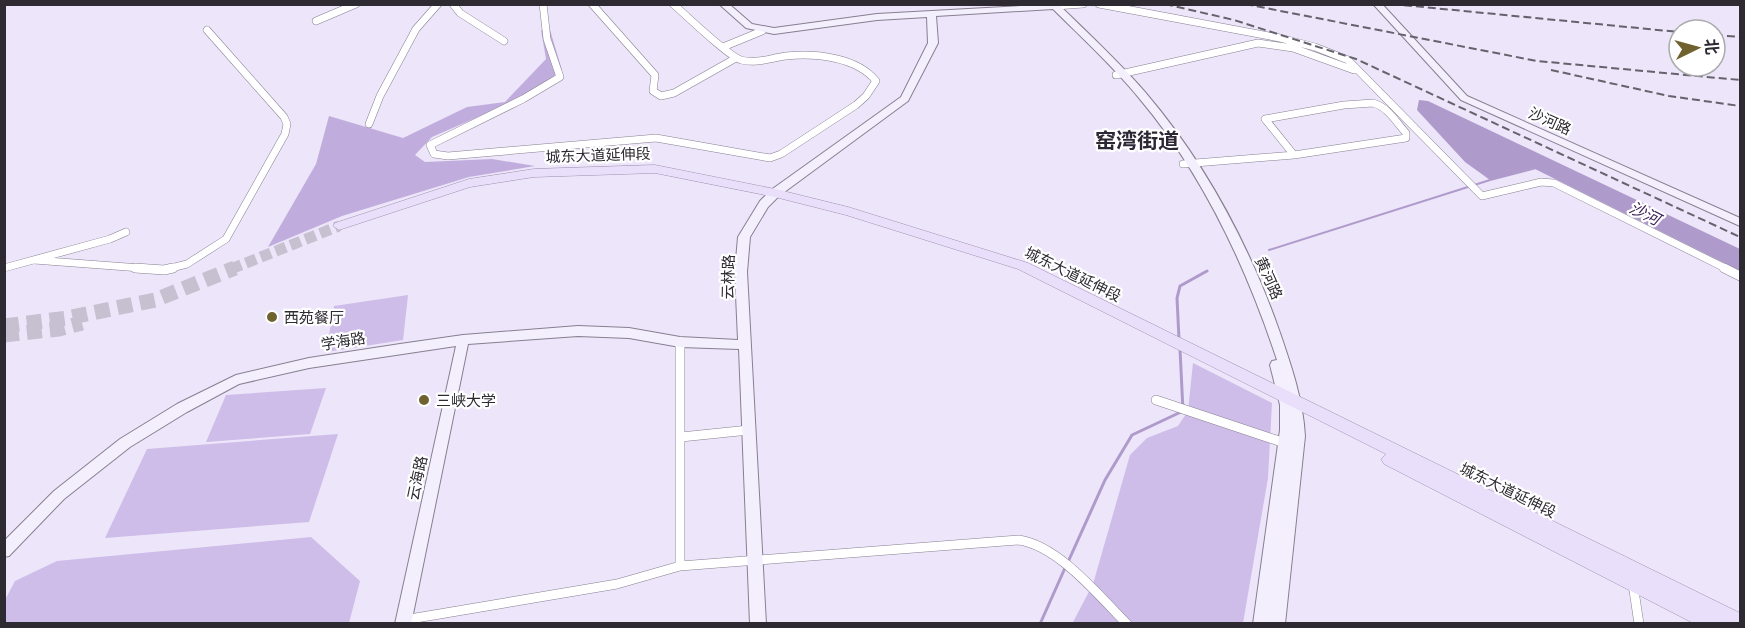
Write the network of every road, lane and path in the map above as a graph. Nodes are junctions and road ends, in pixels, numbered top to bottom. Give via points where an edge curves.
1 (356, 4) edge
2 (438, 4) edge
3 (453, 4) edge
4 (543, 4) edge
5 (591, 4) edge
6 (673, 4) edge
7 (723, 4) edge
8 (1083, 4) edge
9 (1099, 4) edge
10 (1377, 4) edge
11 (1051, 6) edge
12 (931, 13) junction
13 (316, 21) dead end
14 (207, 30) dead end
15 (762, 30) junction
16 (504, 41) dead end
17 (723, 47) junction
18 (736, 58) junction
19 (1119, 74) junction
20 (1360, 74) junction
21 (369, 124) dead end
22 (1295, 156) junction
23 (1186, 164) junction
24 (773, 194) junction
25 (1740, 222) edge
26 (338, 228) tunnel mouth
27 (126, 232) dead end
28 (33, 260) junction
29 (4, 268) edge
30 (1740, 276) edge
31 (463, 340) junction
32 (680, 342) junction
33 (745, 345) junction
34 (1156, 400) dead end
35 (1291, 404) junction
36 (749, 430) junction
37 (681, 437) junction
38 (1285, 443) junction
39 (4, 551) edge
40 (755, 561) junction
41 (680, 566) junction
42 (1633, 584) junction
43 (404, 622) edge
44 (1740, 622) edge
45 (758, 624) edge
46 (1127, 624) edge
47 (1261, 624) edge
48 (1277, 624) edge
49 (1639, 624) edge
50 (1714, 624) edge

1 - 13 street
2 - 21 street via 416,29
3 - 16 street via 460,14
4 - 18 street via 547,39 560,77 430,145 434,154 656,138 770,158 856,105 876,81 860,66 842,62 791,56 743,62
5 - 18 street via 655,75 652,91 661,96 674,93
6 - 17 street
7 - 15 street via 749,26
8 - 11 street
9 - 20 street via 1286,39 1348,60
10 - 25 street, 沙河路 via 1464,98
11 - 12 street
11 - 19 street, 黄河路
12 - 15 street
12 - 24 street, 云林路 via 933,44 905,99
14 - 28 street via 287,124 273,159 226,239 187,264 164,270
15 - 17 street
17 - 18 street
19 - 20 street via 1258,43 1293,48
19 - 23 street, 黄河路
20 - 30 street via 1482,196 1541,182 1554,183
22 - 22 street via 1406,138 1406,133 1374,103 1265,119
22 - 23 street
23 - 35 street, 黄河路 via 1243,273
24 - 26 main road, 城东大道延伸段 via 655,173 539,177 467,188
24 - 33 street, 云林路 via 744,237 741,272
24 - 35 main road, 城东大道延伸段 via 1016,271
27 - 28 street
28 - 29 street
31 - 32 street, 学海路 via 598,331
31 - 39 street, 学海路 via 309,363 236,380 125,443 59,495
31 - 43 street, 云海路
32 - 33 street, 学海路
32 - 37 street
33 - 36 street, 云林路
34 - 38 street
35 - 38 street, 黄河路
35 - 42 main road, 城东大道延伸段
35 - 44 main road, 城东大道延伸段
35 - 48 street, 黄河路 via 1298,436
36 - 37 street
36 - 40 street, 云林路
37 - 41 street
38 - 47 street, 黄河路
40 - 41 street
40 - 45 street, 云林路
40 - 46 street via 1011,539 1027,541 1042,547 1088,585
41 - 43 street via 617,584
42 - 49 street
42 - 50 main road, 城东大道延伸段

